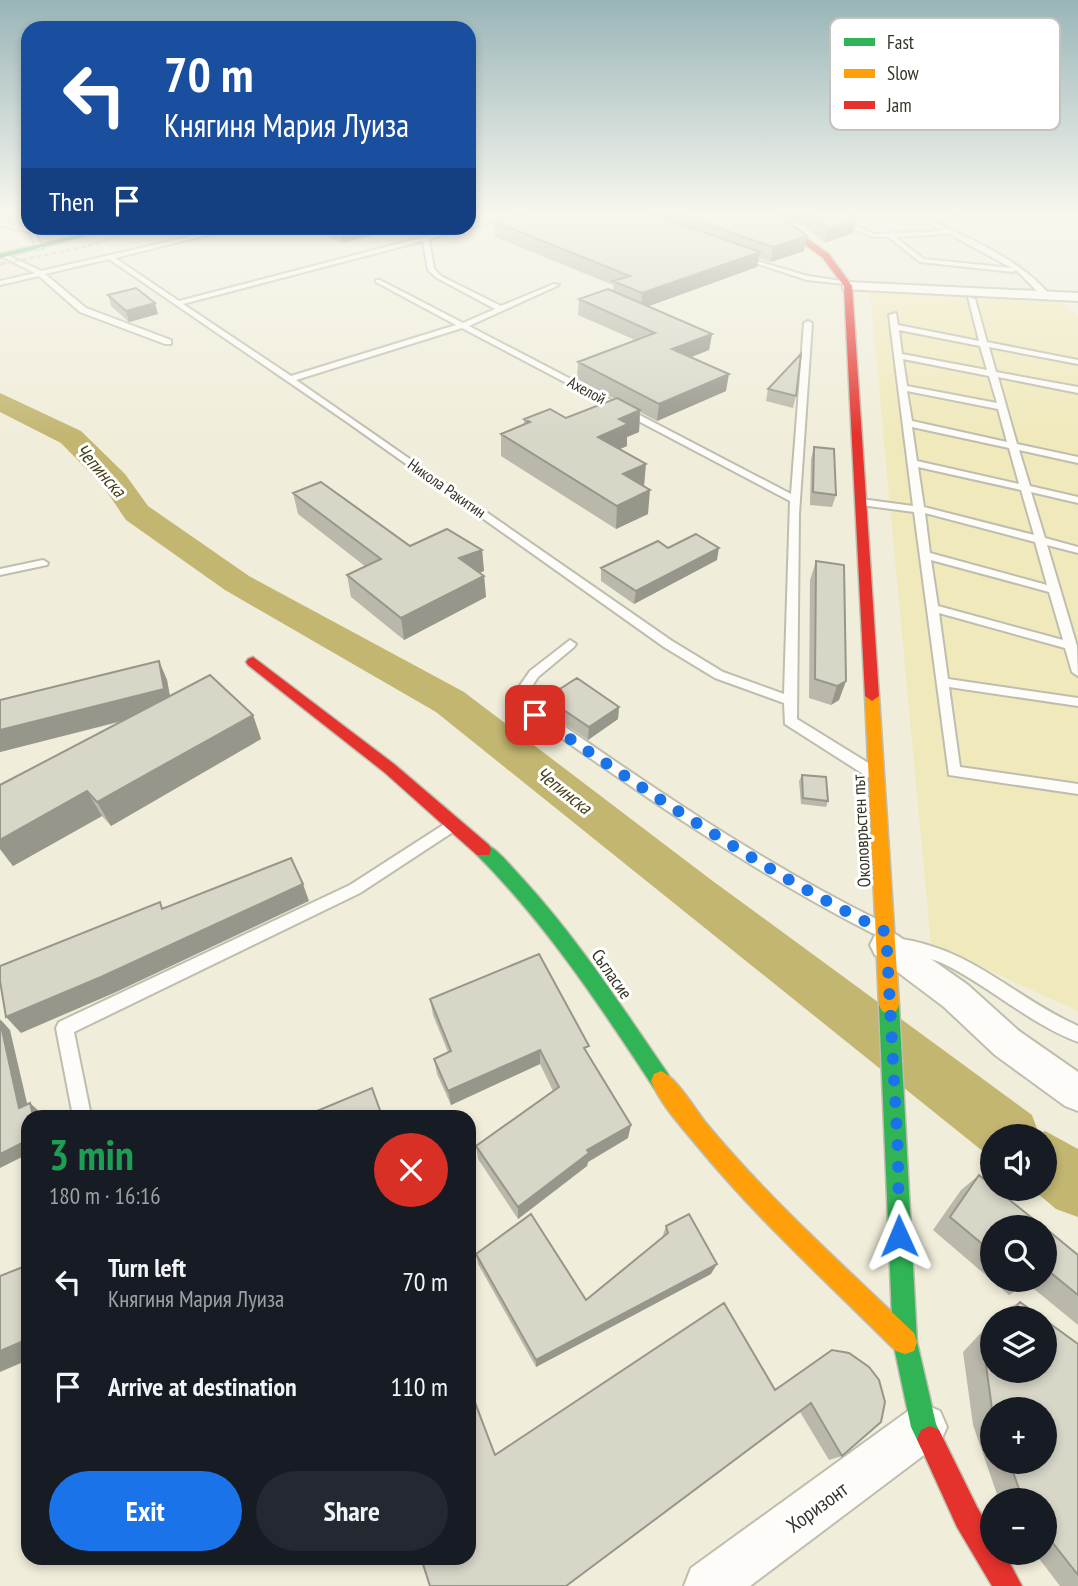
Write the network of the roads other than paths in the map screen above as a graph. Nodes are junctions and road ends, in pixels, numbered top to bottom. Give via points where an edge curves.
1 (58, 288) edge
2 (156, 288) edge
3 (233, 288) edge
4 (391, 288) edge
5 (460, 288) edge
6 (549, 288) edge
7 (847, 288) edge
8 (920, 288) edge
9 (1040, 288) edge
10 (1046, 295) junction
11 (1078, 297) edge
12 (971, 299) dead end
13 (178, 303) junction
14 (502, 310) junction
15 (808, 323) dead end
16 (461, 325) junction
17 (168, 342) dead end
18 (983, 343) junction
19 (899, 356) junction
20 (1078, 362) edge
21 (992, 374) junction
22 (290, 379) junction
23 (904, 388) junction
24 (1078, 390) edge
25 (1002, 407) junction
26 (907, 423) junction
27 (1013, 446) junction
28 (1078, 460) edge
29 (913, 463) junction
30 (1025, 488) junction
31 (795, 500) junction
32 (1078, 500) edge
33 (862, 502) junction
34 (919, 510) junction
35 (1040, 540) junction
36 (1078, 550) edge
37 (925, 555) junction
38 (43, 563) dead end
39 (0, 572) edge
40 (1055, 590) junction
41 (933, 608) junction
42 (570, 644) dead end
43 (1071, 646) junction
44 (253, 662) dead end
45 (1078, 671) edge
46 (943, 682) junction
47 (791, 701) junction
48 (1078, 702) edge
49 (877, 775) junction
50 (1078, 789) edge
51 (454, 824) junction
52 (887, 949) junction
53 (1078, 1034) edge
54 (1078, 1093) edge
55 (81, 1110) edge
56 (905, 1342) junction
57 (924, 1427) junction
58 (709, 1586) edge
59 (1008, 1586) edge

1 - 17 lane via 83,310
2 - 13 lane, Никола Ракитин
3 - 13 lane
4 - 16 lane, Ахелой
5 - 14 lane
6 - 14 lane
7 - 33 street, Околовръстен път
8 - 10 street
9 - 10 lane
10 - 11 street
12 - 18 lane
13 - 22 lane, Никола Ракитин
14 - 16 lane
15 - 31 lane
16 - 22 lane
16 - 31 lane, Ахелой
18 - 19 lane via 894,321
18 - 20 lane
18 - 21 lane
19 - 21 lane
19 - 23 lane
21 - 24 lane
21 - 25 lane
22 - 47 lane, Никола Ракитин via 668,644 719,676
23 - 25 lane
23 - 26 lane
25 - 27 lane
26 - 27 lane
26 - 29 lane
27 - 28 lane
27 - 30 lane
29 - 30 lane
29 - 34 lane
30 - 32 lane
30 - 35 lane
31 - 47 lane
33 - 34 lane
33 - 49 street, Околовръстен път
34 - 35 lane
34 - 37 lane
35 - 36 lane
35 - 40 lane
37 - 40 lane
37 - 41 lane
38 - 39 lane
40 - 43 lane
41 - 43 lane
41 - 46 lane
42 - 52 lane via 534,674 518,697 535,715 826,902
43 - 45 lane
44 - 51 street, Съгласие
46 - 48 lane
46 - 50 lane via 954,771
47 - 49 lane via 790,721
49 - 52 street, Околовръстен път
51 - 55 lane via 355,889 65,1028
51 - 56 street, Съгласие via 517,883 571,948 694,1126 733,1172
52 - 53 lane via 916,946 948,958 1047,1021
52 - 54 street via 956,996 1007,1043
52 - 56 street, Околовръстен път
56 - 57 street, Околовръстен път
57 - 58 street, Хоризонт
57 - 59 street, Околовръстен път via 967,1517

